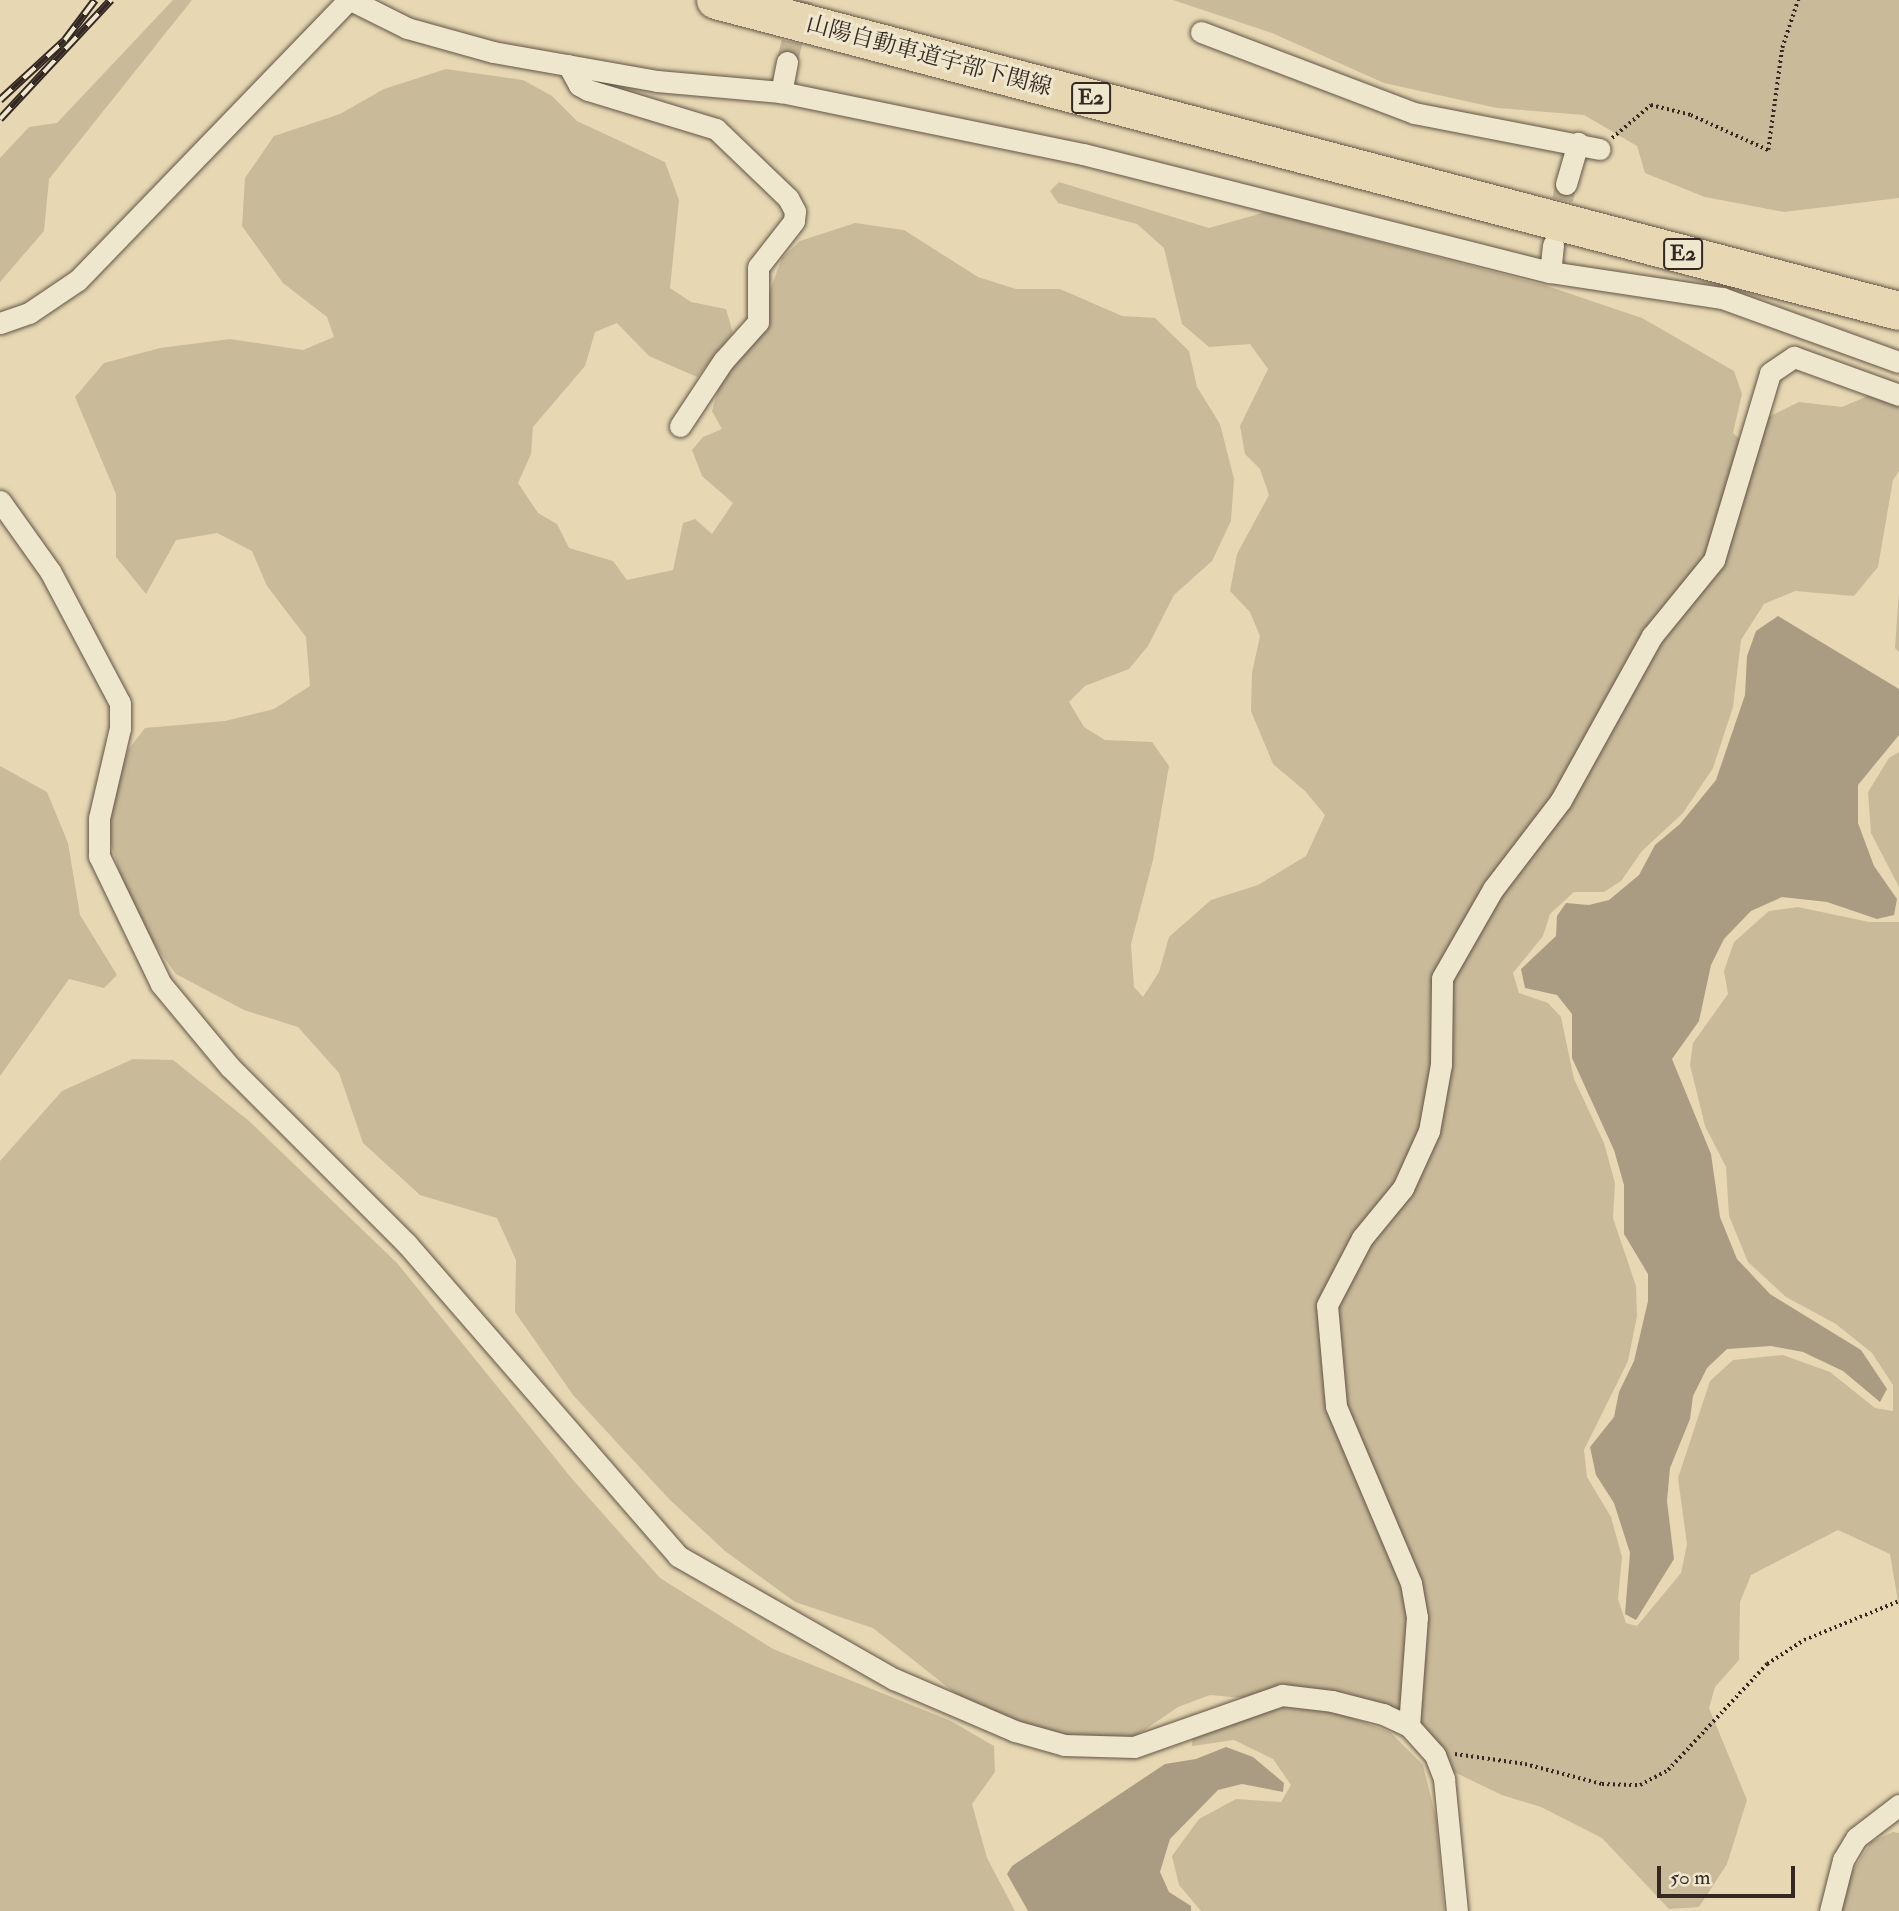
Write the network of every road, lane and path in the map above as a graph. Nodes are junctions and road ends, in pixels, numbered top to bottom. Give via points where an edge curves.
1 (349, 0) edge
2 (716, 0) edge
3 (799, 0) edge
4 (1798, 0) edge
5 (1201, 32) dead end
6 (786, 62) tunnel mouth
7 (568, 65) junction
8 (781, 92) junction
9 (1578, 143) junction
10 (1600, 149) joint
11 (1566, 184) tunnel mouth
12 (1466, 196) junction
13 (1553, 245) tunnel mouth
14 (1550, 272) junction
15 (1899, 311) edge
16 (0, 323) edge
17 (1899, 362) edge
18 (1899, 395) edge
19 (680, 426) dead end
20 (0, 501) edge
21 (1899, 1601) edge
22 (1409, 1726) junction
23 (1435, 1755) junction
24 (1899, 1805) edge
25 (1457, 1911) edge
26 (1830, 1911) edge

1 - 7 street via 442,39
1 - 16 street via 78,280 29,313
2 - 12 highway, 山陽自動車道宇部下関線 / E2
3 - 12 highway, 山陽自動車道宇部下関線 / E2
4 - 10 path via 1782,48 1768,150 1691,115 1651,105
5 - 9 street via 1359,96 1414,113
6 - 8 street
7 - 8 street via 657,81
7 - 19 street via 579,85 588,90 716,129 788,198 795,211 794,221 758,267 758,322 723,361
8 - 14 street via 1083,154
9 - 10 street
9 - 11 street
12 - 15 highway, 山陽自動車道宇部下関線 / E2
13 - 14 street
14 - 17 street via 1722,298
18 - 22 street via 1794,357 1770,373 1714,560 1652,636 1561,800 1493,889 1442,978 1441,1064 1429,1130 1403,1188 1362,1238 1327,1305 1336,1406 1411,1583 1417,1617
20 - 22 street via 50,571 120,703 120,728 99,818 99,856 161,984 230,1067 415,1253 678,1556 894,1679 1015,1731 1064,1745 1134,1747 1282,1695 1332,1701
21 - 23 path via 1804,1640 1767,1664 1668,1770 1640,1785 1602,1784 1473,1754
22 - 23 street
23 - 25 street via 1444,1779
24 - 26 street via 1856,1838 1843,1860

